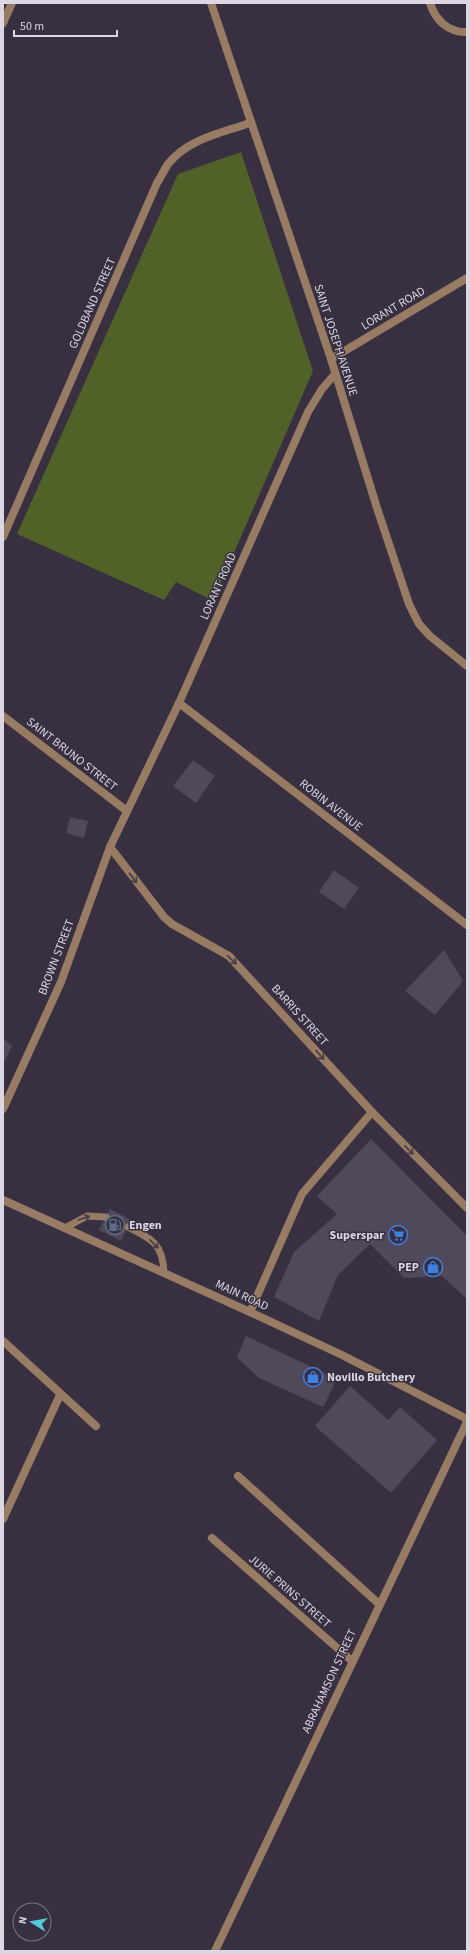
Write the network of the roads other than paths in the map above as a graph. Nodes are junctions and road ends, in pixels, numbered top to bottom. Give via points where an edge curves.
1 (12, 3) edge
2 (211, 3) edge
3 (430, 3) edge
4 (3, 23) edge
5 (467, 32) edge
6 (250, 123) junction
7 (467, 278) edge
8 (331, 360) junction
9 (336, 374) junction
10 (3, 537) edge
11 (467, 666) edge
12 (179, 703) junction
13 (3, 716) edge
14 (127, 811) junction
15 (110, 847) junction
16 (467, 925) edge
17 (3, 1109) edge
18 (372, 1112) junction
19 (3, 1200) edge
20 (467, 1208) edge
21 (106, 1217) dead end
22 (128, 1227) dead end
23 (65, 1228) junction
24 (164, 1273) junction
25 (250, 1312) junction
26 (3, 1341) edge
27 (60, 1395) junction
28 (467, 1420) edge
29 (96, 1426) dead end
30 (238, 1476) dead end
31 (3, 1520) edge
32 (212, 1538) dead end
33 (379, 1604) junction
34 (352, 1661) junction
35 (215, 1951) edge

1 - 4 street
2 - 6 street, SAINT JOSEPH AVENUE
3 - 5 street via 435,17 454,30
6 - 8 street, SAINT JOSEPH AVENUE
6 - 10 street, GOLDBAND STREET via 192,144 168,165 154,190
7 - 8 street, LORANT ROAD
8 - 9 street, SAINT JOSEPH AVENUE
9 - 11 street, SAINT JOSEPH AVENUE via 409,604 419,624 430,636
9 - 12 street, LORANT ROAD via 322,388 308,412
12 - 14 street, LORANT ROAD
12 - 16 street, ROBIN AVENUE
13 - 14 street, SAINT BRUNO STREET
14 - 15 street, BROWN STREET
15 - 17 street, BROWN STREET via 61,982
15 -> 18 street, BARRIS STREET via 164,916 172,924 229,956
18 -> 20 street, BARRIS STREET
18 - 25 street via 302,1194
19 - 23 street, MAIN ROAD
23 -> 21 lane via 87,1216
22 -> 24 lane via 146,1236 156,1245 162,1253
23 - 24 street, MAIN ROAD
24 - 25 street, MAIN ROAD
25 - 28 street, MAIN ROAD
26 - 27 street
27 - 29 street
27 - 31 street
28 - 33 street, ABRAHAMSON STREET
30 - 33 street
32 - 34 street, JURIE PRINS STREET
33 - 34 street, ABRAHAMSON STREET
34 - 35 street, ABRAHAMSON STREET

